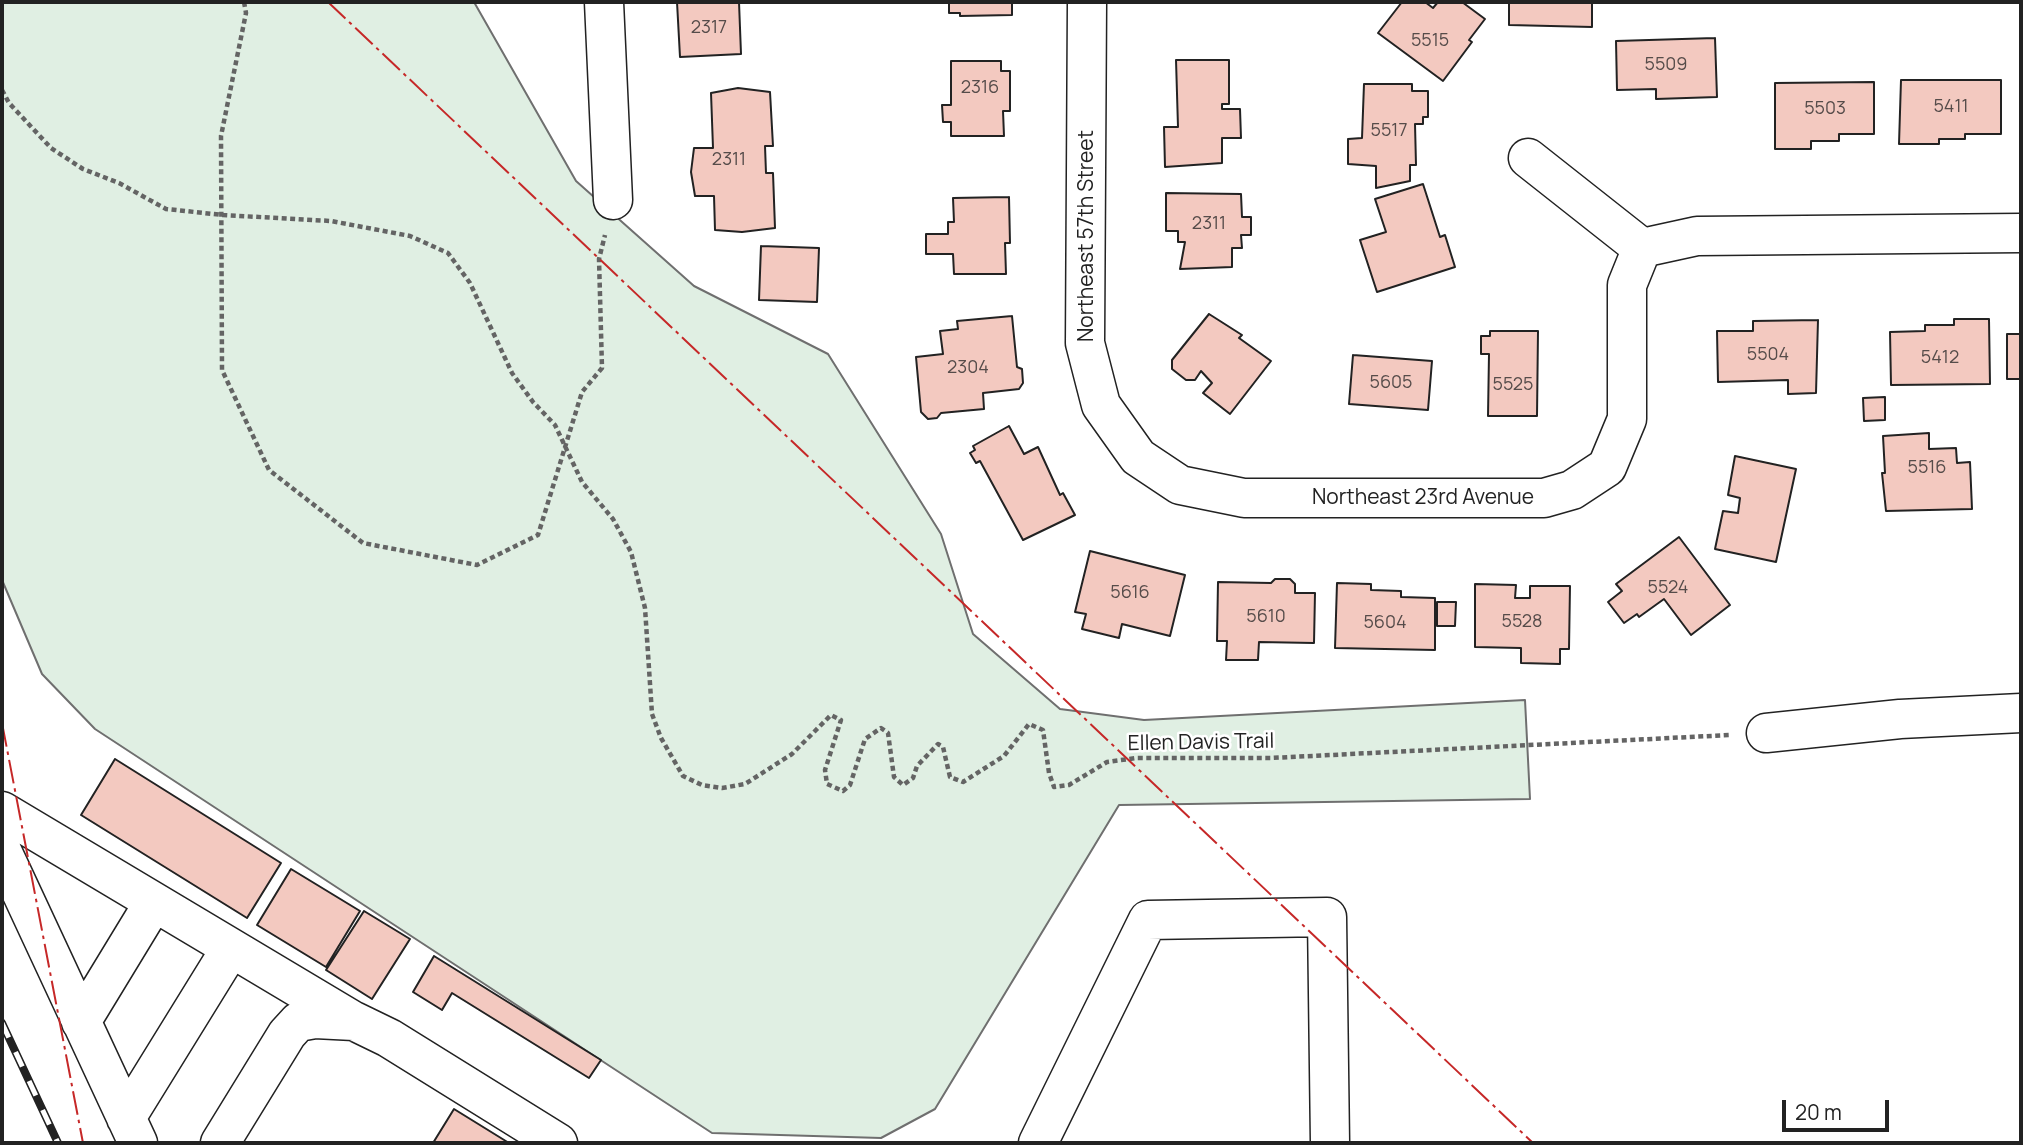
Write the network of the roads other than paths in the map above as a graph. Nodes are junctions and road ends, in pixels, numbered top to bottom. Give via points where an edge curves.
1 (604, 2) edge
2 (1087, 2) edge
3 (1528, 158) dead end
4 (613, 200) road end
5 (2021, 233) edge
6 (1642, 247) junction
7 (1138, 457) joint
8 (2021, 713) edge
9 (1766, 733) road end
10 (2, 811) edge
11 (2, 852) edge
12 (154, 902) junction
13 (231, 948) junction
14 (354, 1021) junction
15 (81, 1022) junction
16 (132, 1131) edge
17 (220, 1143) edge
18 (558, 1143) edge
19 (1038, 1143) edge
20 (1330, 1143) edge

1 - 4 street
2 - 7 street, Northeast 57th Street via 1085,343 1101,405
3 - 6 street
5 - 6 street via 1697,236
6 - 7 street, Northeast 23rd Avenue via 1627,285 1627,419 1607,467 1572,490 1544,498 1244,498 1181,485
8 - 9 street
10 - 12 street
11 - 15 street
12 - 13 street
12 - 15 street
13 - 14 street
13 - 16 street
14 - 17 street via 298,1022
14 - 18 street
15 - 16 street
19 - 20 street via 1148,920 1326,917

